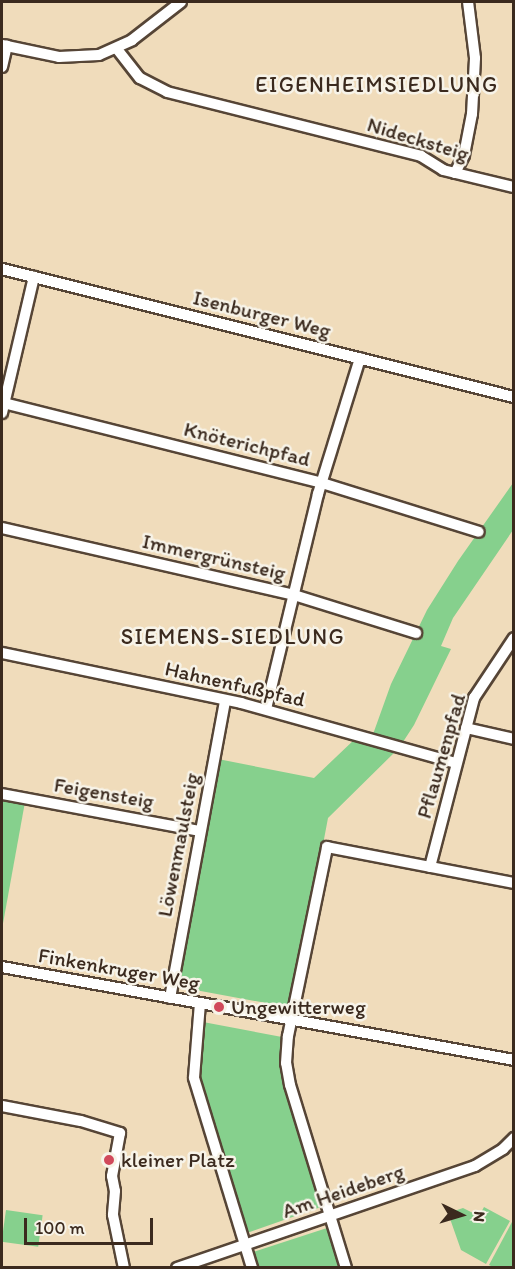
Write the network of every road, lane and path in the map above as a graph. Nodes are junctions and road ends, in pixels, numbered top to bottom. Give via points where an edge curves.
1 (181, 2) edge
2 (468, 2) edge
3 (4, 46) edge
4 (117, 49) junction
5 (2, 68) edge
6 (455, 173) junction
7 (513, 186) edge
8 (2, 269) edge
9 (34, 277) junction
10 (360, 358) junction
11 (513, 396) edge
12 (3, 408) edge
13 (322, 483) junction
14 (2, 528) edge
15 (478, 532) dead end
16 (294, 595) junction
17 (416, 633) dead end
18 (513, 638) edge
19 (2, 653) edge
20 (225, 700) junction
21 (266, 709) junction
22 (466, 728) junction
23 (513, 739) edge
24 (456, 763) junction
25 (2, 794) edge
26 (200, 831) junction
27 (430, 867) junction
28 (513, 883) edge
29 (2, 967) edge
30 (170, 998) junction
31 (200, 1003) junction
32 (292, 1020) junction
33 (513, 1060) edge
34 (2, 1106) edge
35 (513, 1138) edge
36 (331, 1216) junction
37 (245, 1244) junction
38 (124, 1268) edge
39 (177, 1268) edge
40 (252, 1268) edge
41 (346, 1268) edge

1 - 4 street
2 - 6 street via 474,43 474,90 466,149
3 - 4 street via 78,58
3 - 5 street
4 - 6 street, Nidecksteig via 141,78 166,92 421,156 436,167
6 - 7 street, Nidecksteig
8 - 9 street, Isenburger Weg
9 - 10 street, Isenburger Weg
9 - 12 street
10 - 11 street, Isenburger Weg
10 - 13 street
12 - 13 street, Knöterichpfad
13 - 15 street, Knöterichpfad
13 - 16 street
14 - 16 street, Immergrünsteig
16 - 17 street, Immergrünsteig
16 - 21 street
18 - 22 street, Pflaumenpfad via 474,698
19 - 20 street, Hahnenfußpfad
20 - 21 street, Hahnenfußpfad
20 - 26 street, Löwenmaulsteig
21 - 24 street, Hahnenfußpfad
22 - 23 street
22 - 24 street, Pflaumenpfad
24 - 27 street, Pflaumenpfad
25 - 26 street, Feigensteig
26 - 30 street, Löwenmaulsteig
27 - 28 street
27 - 32 street via 327,847
29 - 30 street, Finkenkruger Weg
30 - 31 street, Finkenkruger Weg
31 - 32 street, Finkenkruger Weg
31 - 37 street via 194,1078
32 - 33 street, Finkenkruger Weg
32 - 36 street via 286,1054 288,1073
34 - 38 street via 120,1133 112,1176 113,1223
35 - 36 street, Am Heideberg via 504,1149 475,1166
36 - 37 street, Am Heideberg
36 - 41 street
37 - 39 street, Am Heideberg
37 - 40 street

